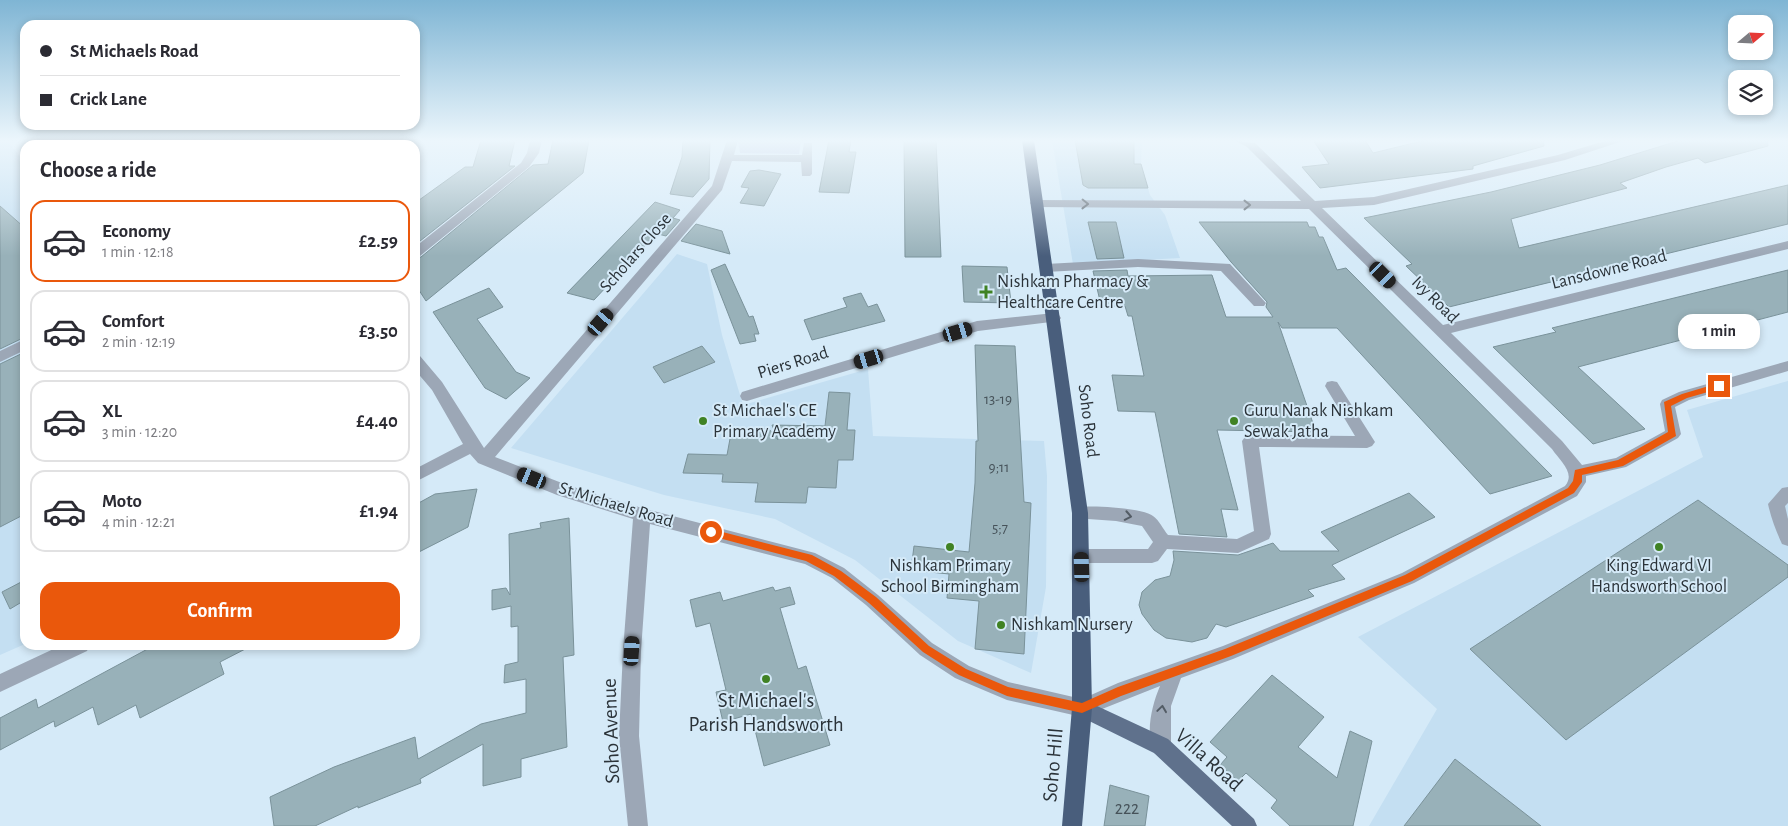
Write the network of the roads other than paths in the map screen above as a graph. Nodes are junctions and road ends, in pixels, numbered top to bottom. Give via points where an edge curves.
1 (508, 179) edge
2 (721, 179) edge
3 (1033, 179) edge
4 (1286, 179) edge
5 (1472, 179) edge
6 (1036, 203) junction
7 (1312, 205) junction
8 (1788, 245) edge
9 (420, 249) edge
10 (1046, 268) junction
11 (1258, 303) dead end
12 (1054, 318) junction
13 (1439, 331) junction
14 (20, 347) edge
15 (0, 357) edge
16 (420, 366) edge
17 (1788, 366) edge
18 (1332, 386) dead end
19 (747, 396) dead end
20 (472, 446) junction
21 (484, 459) junction
22 (1578, 472) junction
23 (420, 473) edge
24 (1788, 493) edge
25 (1080, 513) junction
26 (642, 515) junction
27 (1788, 538) edge
28 (1163, 542) junction
29 (1081, 556) junction
30 (70, 650) edge
31 (1174, 673) junction
32 (0, 683) edge
33 (1082, 708) junction
34 (1161, 746) junction
35 (638, 826) edge
36 (1072, 826) edge
37 (1247, 826) edge

1 - 9 street
2 - 21 street, Scholars Close via 718,188
3 - 6 highway, Soho Road
4 - 7 street, Ivy Road
5 - 7 street via 1374,201
6 -> 7 street
6 - 10 highway, Soho Road
7 - 13 street, Ivy Road
8 - 13 street, Lansdowne Road
10 - 11 street via 1138,263 1225,266
10 - 12 highway, Soho Road
12 - 19 street, Piers Road via 977,326
12 - 25 highway, Soho Road
13 - 22 street, Ivy Road via 1557,445
14 - 15 street
16 - 20 street, St Michaels Road via 438,386
17 - 22 street via 1684,396 1667,404 1673,434 1620,463
18 - 28 street via 1367,442 1250,441 1263,534 1238,546
20 - 21 street, St Michaels Road
20 - 23 street
21 - 26 street, St Michaels Road via 563,490
22 - 31 street via 1578,482 1571,491 1408,578
24 - 27 street via 1776,504
25 -> 28 street via 1116,514 1146,520
25 - 29 highway, Soho Road
26 - 33 street, St Michaels Road via 809,558 838,574 926,649 962,672 1007,691
26 - 35 street, Soho Avenue via 629,736
28 - 29 street via 1152,556
29 - 33 highway, Soho Road
30 - 32 street
31 - 33 street
34 -> 31 street via 1161,706
33 - 34 main road, Villa Road
33 - 36 highway, Soho Hill
34 - 37 main road, Villa Road

